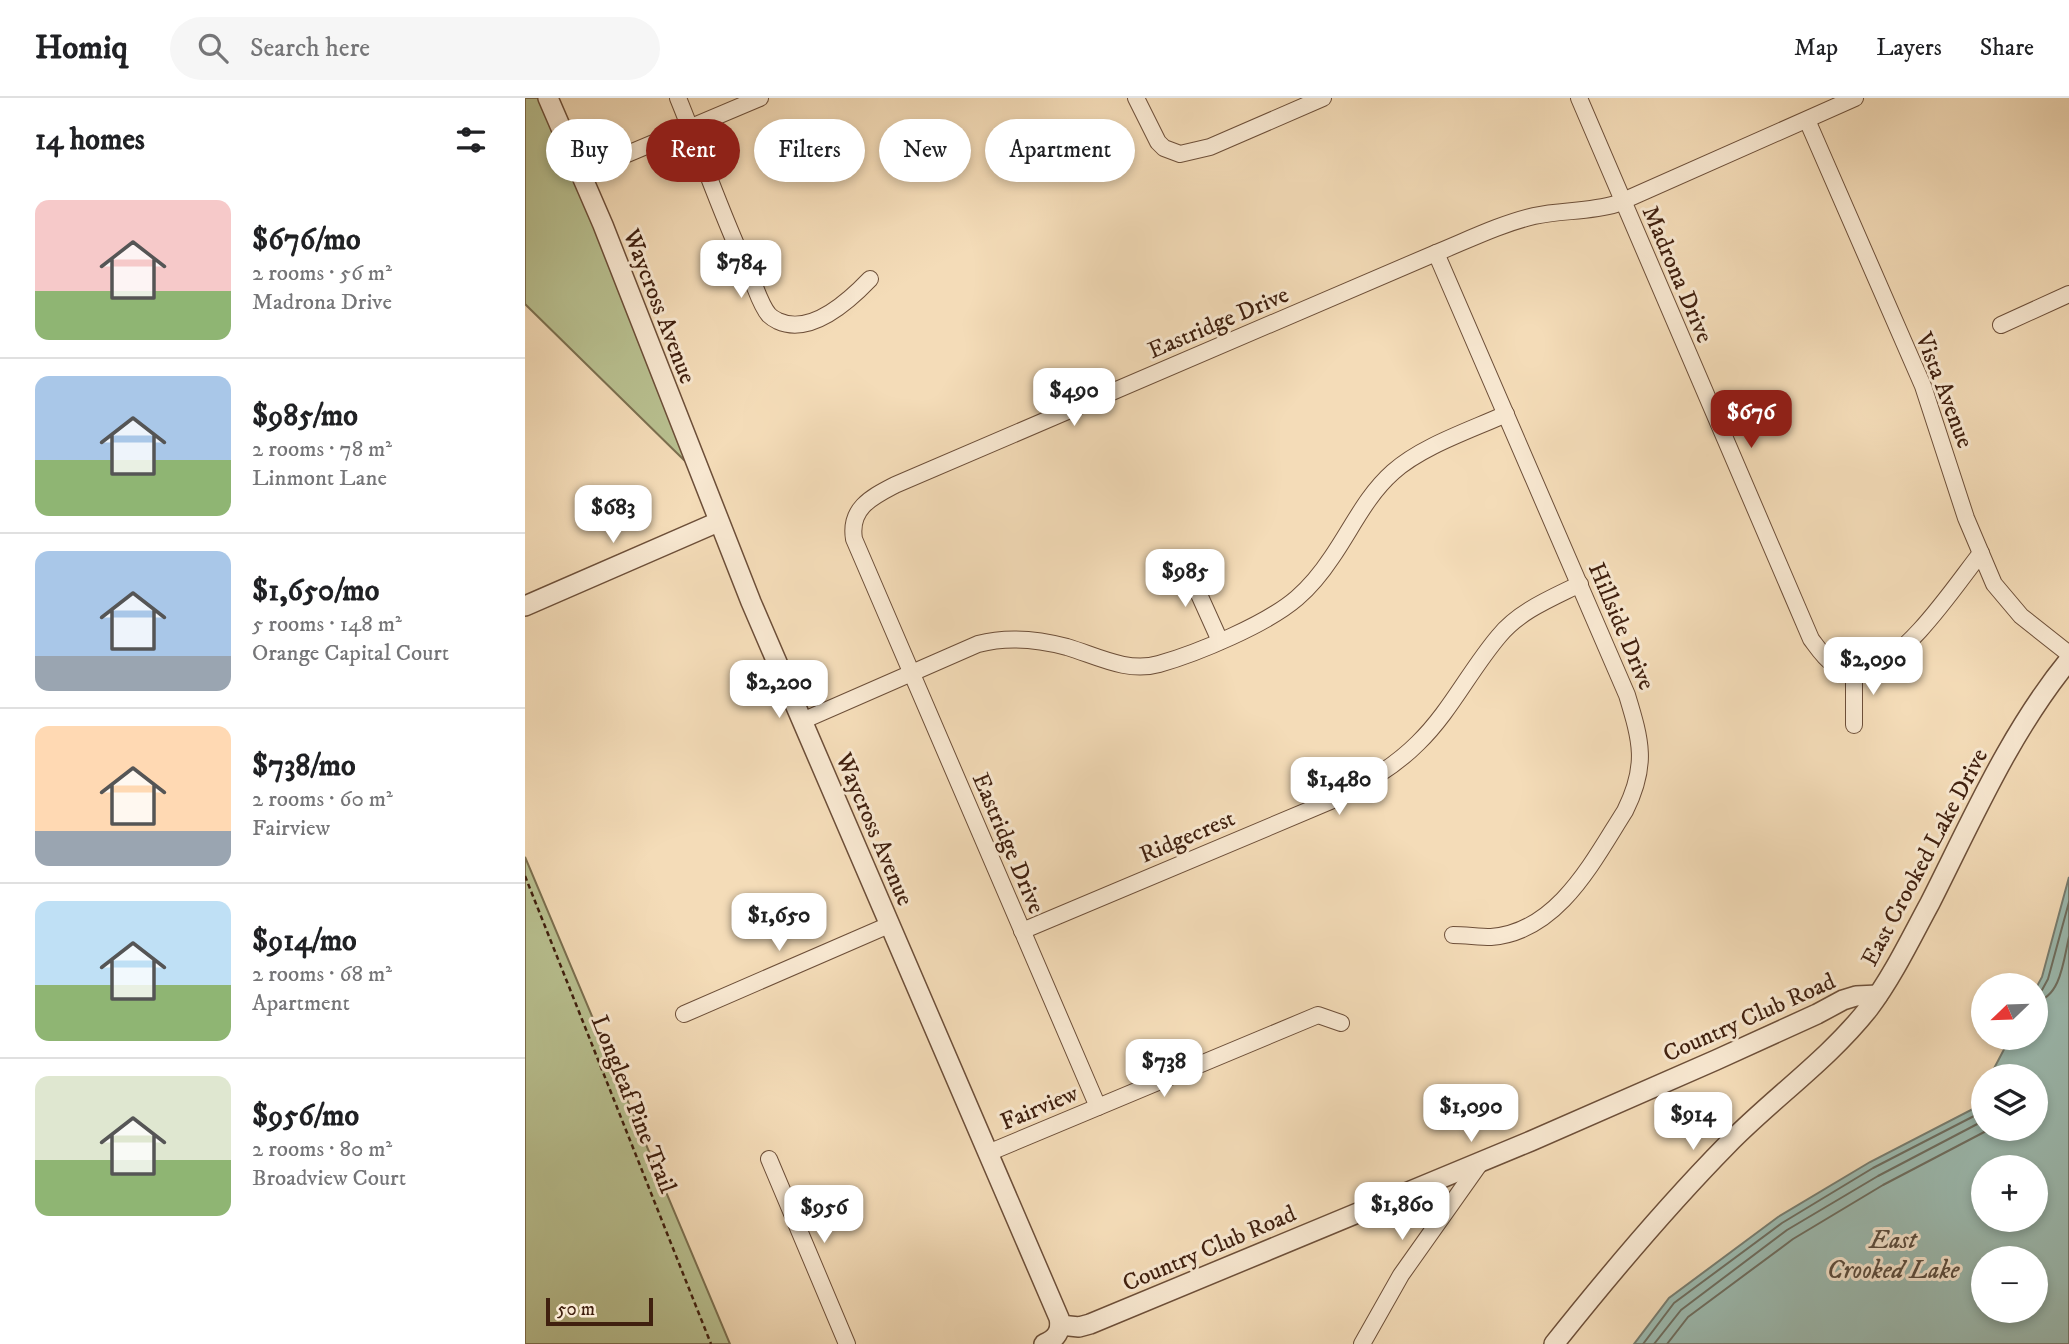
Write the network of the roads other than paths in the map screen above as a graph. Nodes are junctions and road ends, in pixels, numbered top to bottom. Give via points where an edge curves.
1 (548, 98) edge
2 (678, 98) edge
3 (760, 98) edge
4 (1136, 98) edge
5 (1323, 98) edge
6 (1579, 98) edge
7 (1855, 98) edge
8 (557, 119) edge
9 (686, 119) edge
10 (711, 119) edge
11 (1807, 120) junction
12 (584, 182) edge
13 (712, 182) edge
14 (1622, 201) junction
15 (1436, 253) junction
16 (870, 279) dead end
17 (2069, 294) edge
18 (2001, 325) dead end
19 (1506, 414) junction
20 (718, 522) junction
21 (1981, 553) junction
22 (1184, 561) dead end
23 (1580, 584) junction
24 (525, 606) edge
25 (1220, 641) junction
26 (2069, 654) edge
27 (2069, 660) edge
28 (1854, 670) junction
29 (910, 673) junction
30 (801, 721) junction
31 (1854, 725) dead end
32 (889, 925) junction
33 (1022, 931) junction
34 (1453, 934) dead end
35 (1878, 995) junction
36 (684, 1014) dead end
37 (1341, 1023) dead end
38 (1098, 1107) junction
39 (988, 1153) junction
40 (769, 1159) dead end
41 (1481, 1162) junction
42 (1056, 1337) edge
43 (847, 1344) edge
44 (1362, 1344) edge
45 (1554, 1344) edge

1 - 8 street, Waycross Avenue
2 - 9 street
3 - 10 street
4 - 5 street via 1158,142 1180,154 1210,147
6 - 14 street, Madrona Drive
7 - 11 street, Eastridge Drive
11 - 14 street, Eastridge Drive
11 - 21 street, Vista Avenue via 1923,386
12 - 20 street, Waycross Avenue
13 - 16 street via 768,314 800,325 849,302
14 - 15 street, Eastridge Drive via 1598,209 1518,220
14 - 28 street, Madrona Drive via 1811,639 1829,662
15 - 19 street, Hillside Drive
15 - 29 street, Eastridge Drive via 868,499 856,516 854,539
17 - 18 street
19 - 23 street, Hillside Drive
19 - 25 street via 1393,471 1362,507 1312,584 1277,612
20 - 24 street
20 - 30 street, Waycross Avenue
21 - 26 street, Vista Avenue via 2000,591 2021,615
21 - 28 street via 1906,643 1879,664
22 - 25 street
23 - 33 street, Ridgecrest via 1540,604 1499,635 1426,735 1373,779
23 - 34 street, Hillside Drive via 1627,695 1640,740 1640,766 1632,798 1574,886 1547,915 1514,932 1491,937
25 - 29 street via 1144,667 1102,660 1050,643 997,639
27 - 35 street, East Crooked Lake Drive via 2005,756
28 - 31 street
29 - 30 street
29 - 33 street, Eastridge Drive
30 - 32 street, Waycross Avenue
32 - 36 street
32 - 39 street, Waycross Avenue
33 - 38 street, Eastridge Drive
35 - 41 street, Country Club Road via 1843,1000
35 - 45 street, East Crooked Lake Drive via 1828,1052 1719,1154
37 - 38 street, Fairview via 1318,1015
38 - 39 street, Fairview
39 - 42 street, Waycross Avenue
40 - 43 street
41 - 42 street, Country Club Road
41 - 44 street via 1401,1275

